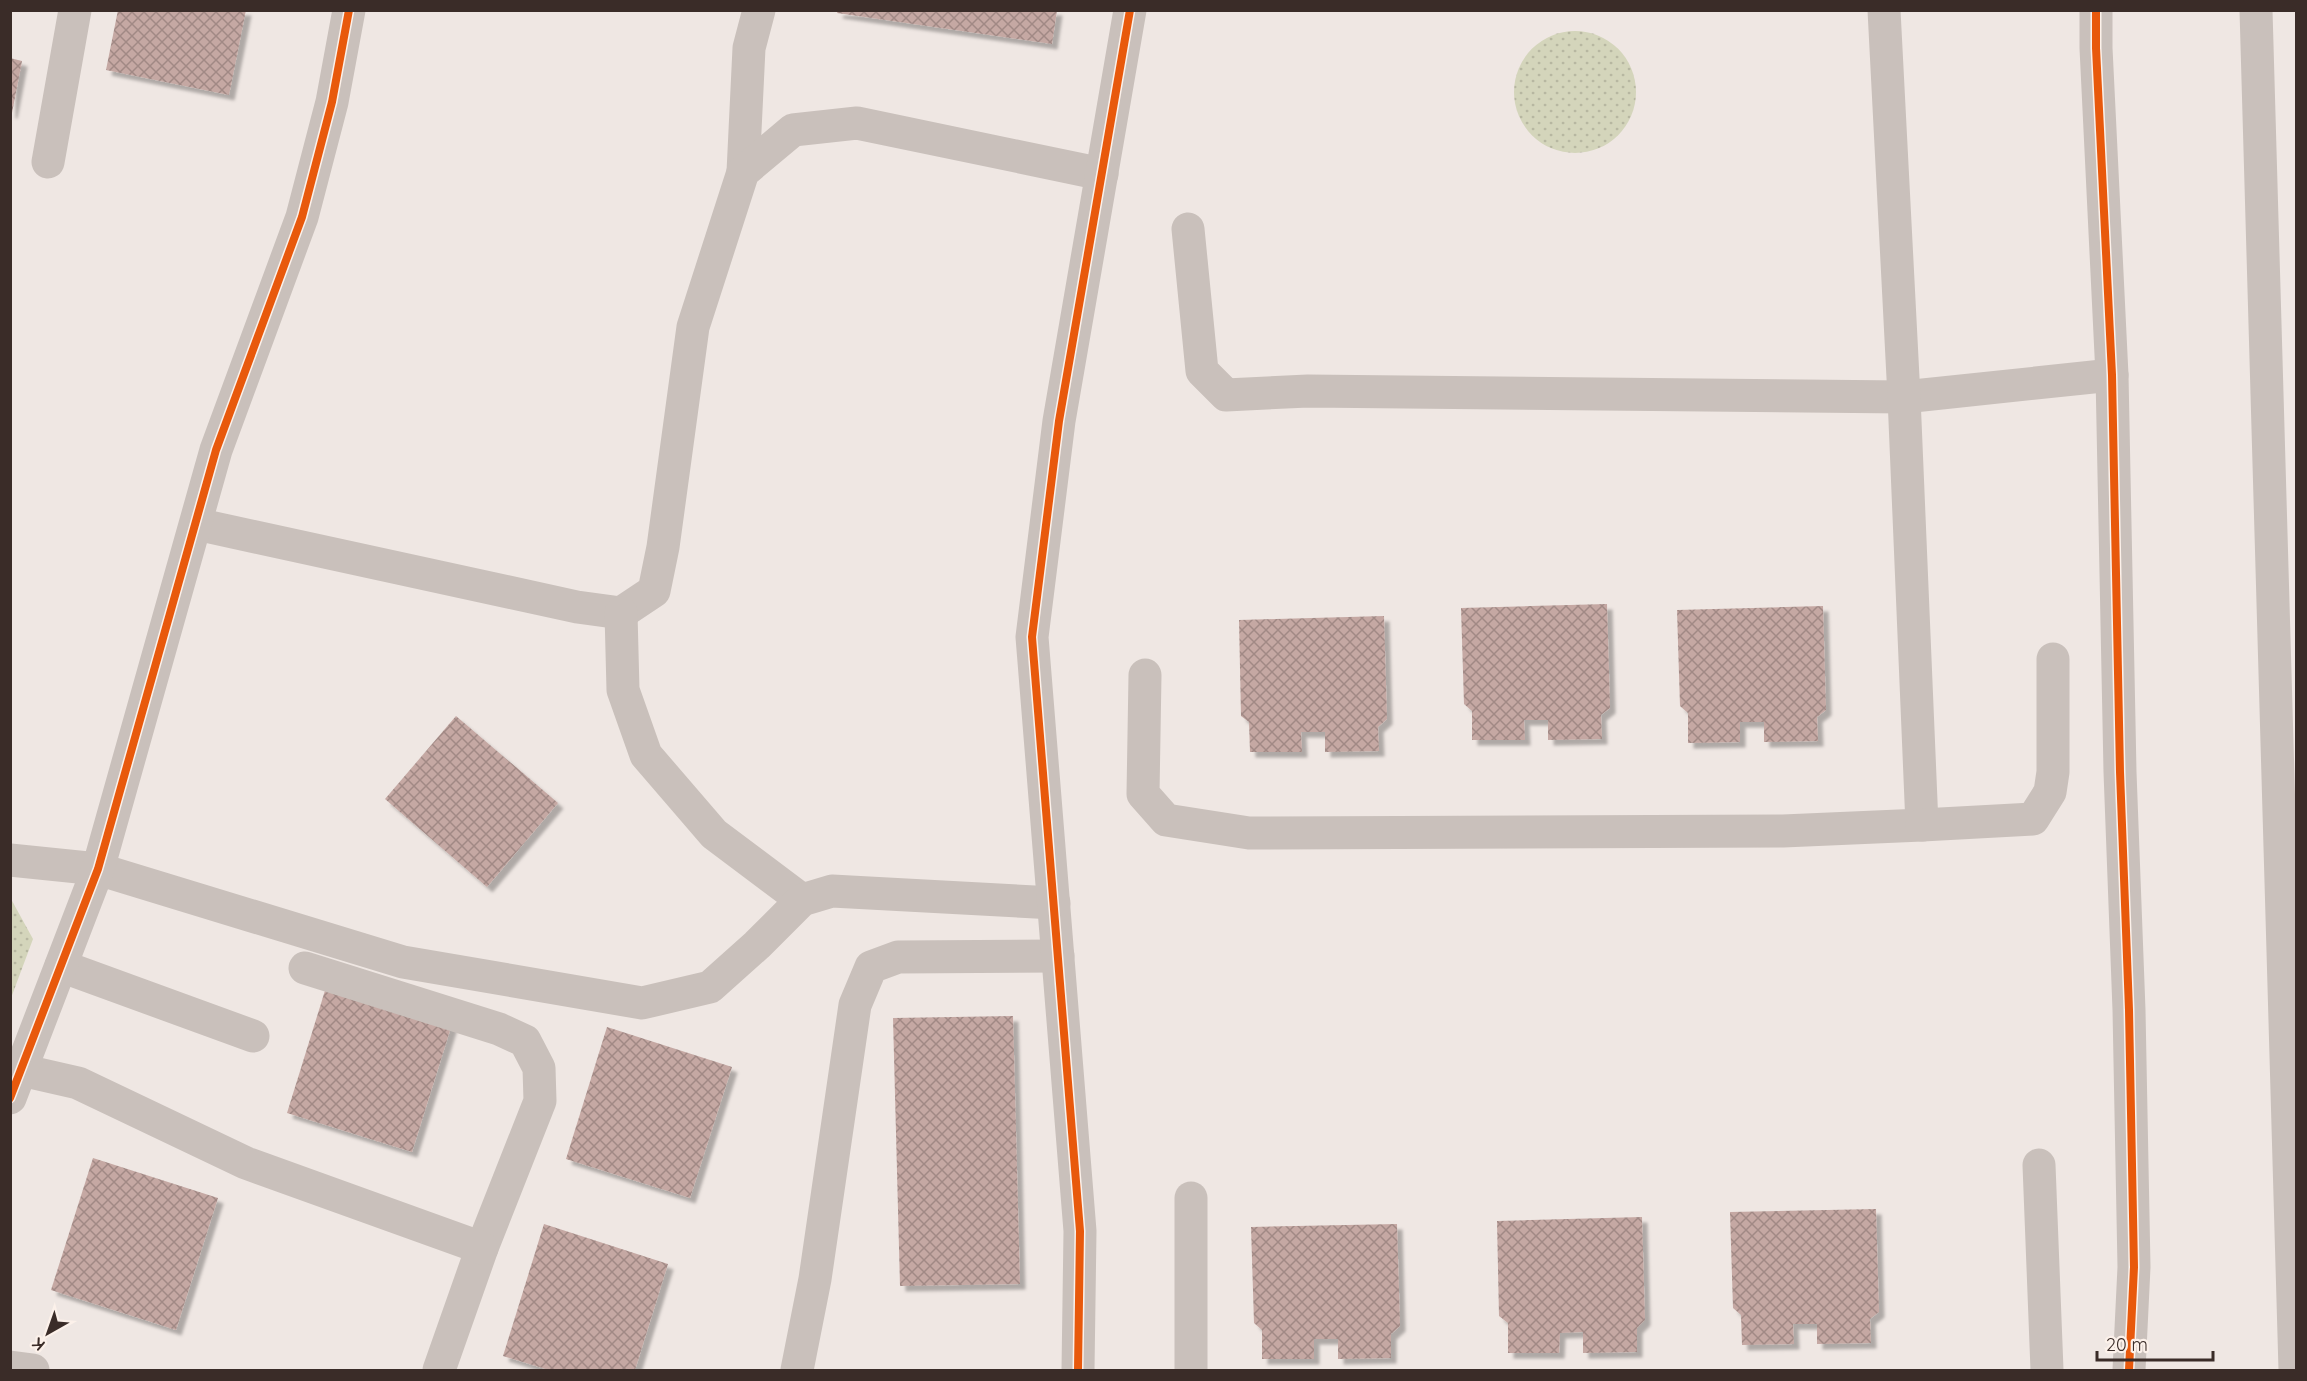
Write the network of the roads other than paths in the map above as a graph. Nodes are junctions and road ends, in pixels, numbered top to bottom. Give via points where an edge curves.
1 (75, 10) edge
2 (349, 10) edge
3 (759, 10) edge
4 (1130, 10) edge
5 (1884, 10) edge
6 (2096, 10) edge
7 (2256, 10) edge
8 (48, 162) dead end
9 (743, 172) junction
10 (1102, 174) junction
11 (1188, 229) dead end
12 (2112, 375) junction
13 (1904, 397) junction
14 (196, 525) junction
15 (621, 613) junction
16 (2052, 659) dead end
17 (1145, 675) dead end
18 (1922, 825) junction
19 (10, 860) edge
20 (98, 869) junction
21 (801, 900) junction
22 (1054, 903) junction
23 (1058, 956) junction
24 (61, 966) junction
25 (305, 968) dead end
26 (253, 1036) dead end
27 (16, 1084) edge
28 (2039, 1165) dead end
29 (1191, 1198) dead end
30 (482, 1248) junction
31 (10, 1367) edge
32 (33, 1371) edge
33 (439, 1371) edge
34 (797, 1371) edge
35 (1078, 1371) edge
36 (1191, 1371) edge
37 (2047, 1371) edge
38 (2129, 1371) edge
39 (2295, 1371) edge

1 - 8 street
2 - 14 street via 332,102 302,217 216,450
3 - 9 street via 749,48
4 - 10 street
5 - 13 street
6 - 12 street
7 - 39 street
9 - 10 street via 793,130 857,123
9 - 15 street via 693,327 654,591
10 - 22 street via 1059,421 1032,638
11 - 13 street via 1202,371 1226,395 1308,391
12 - 13 street
12 - 38 street via 2134,1256
13 - 18 street
14 - 15 street via 577,607
14 - 20 street
15 - 21 street via 622,690 646,755 714,834
16 - 18 street via 2053,772 2050,792 2033,819
17 - 18 street via 1143,794 1166,820 1249,833 1783,831
19 - 20 street
20 - 21 street via 403,962 642,1004 710,987
20 - 24 street
21 - 22 street via 832,891
22 - 23 street
23 - 34 street via 898,957 871,967 855,1005 815,1279
23 - 35 street via 1080,1231
24 - 26 street
24 - 27 street
25 - 30 street via 500,1029 525,1041 539,1068 540,1101
27 - 30 street via 78,1083 246,1163
28 - 37 street
29 - 36 street
30 - 33 street
31 - 32 street

